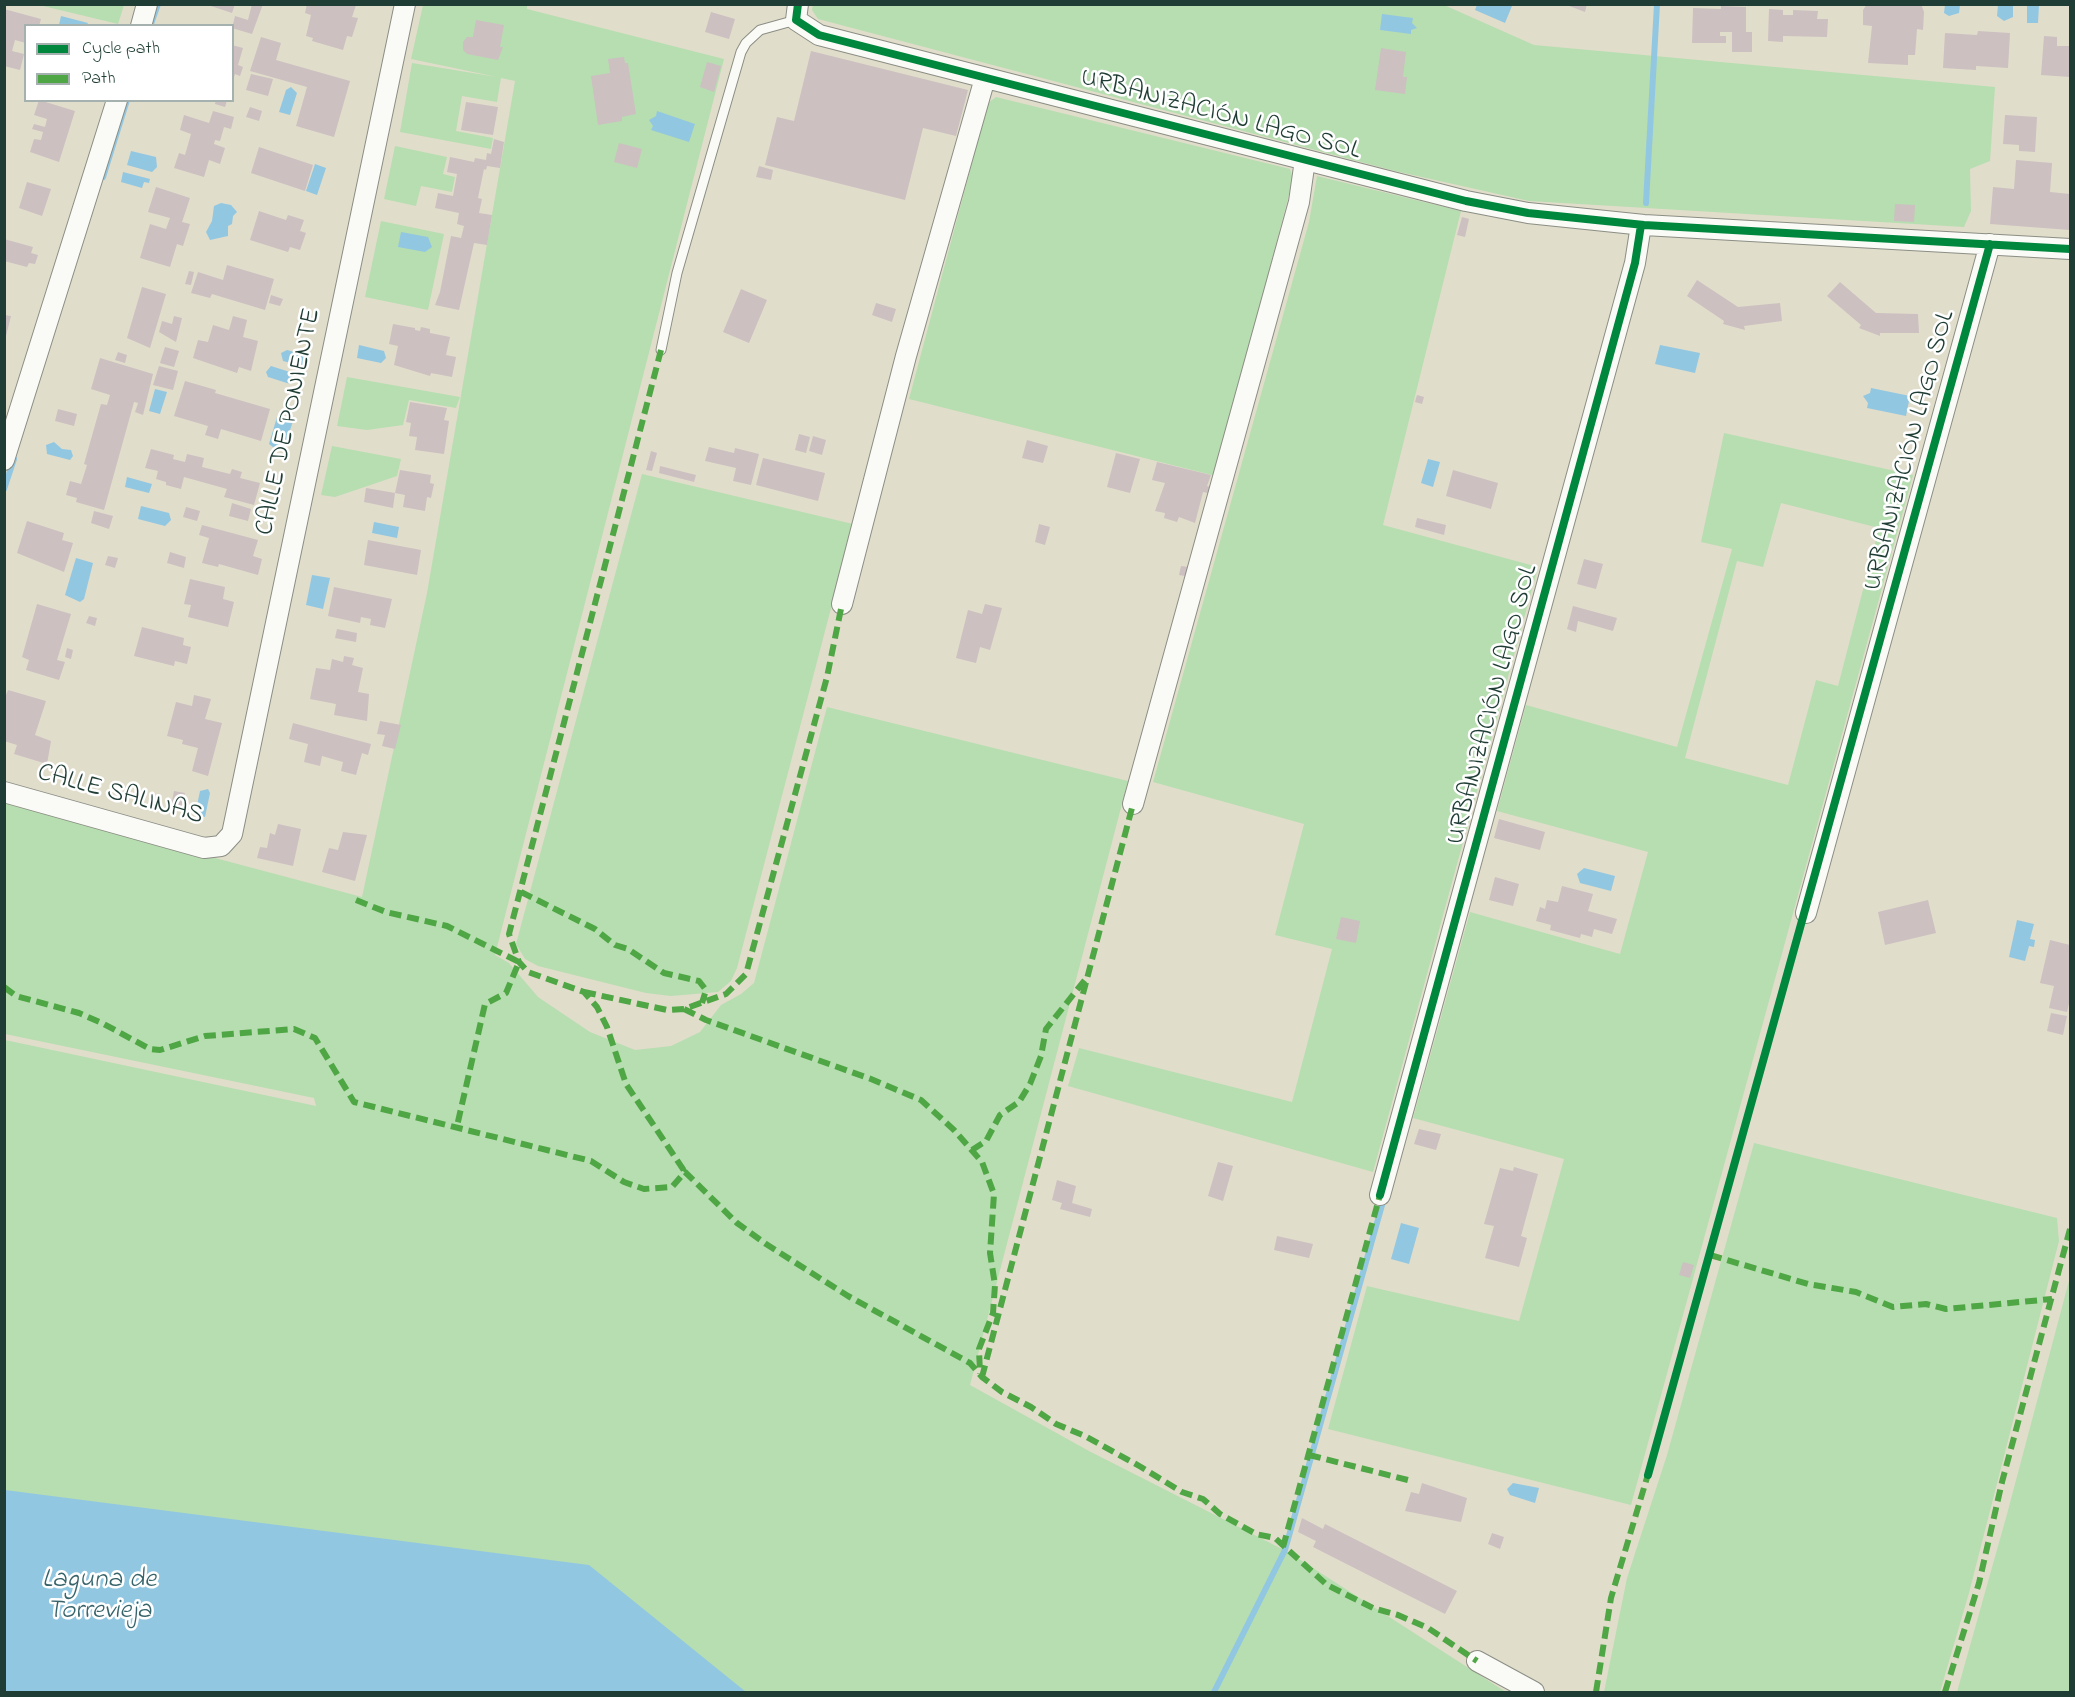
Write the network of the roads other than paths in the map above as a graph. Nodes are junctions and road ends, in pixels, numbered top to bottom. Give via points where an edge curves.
1 (147, 4) edge
2 (405, 4) edge
3 (797, 12) edge
4 (142, 24) edge
5 (984, 78) junction
6 (116, 102) edge
7 (1305, 160) junction
8 (1641, 225) junction
9 (1990, 244) junction
10 (2070, 249) edge
11 (661, 350) dead end
12 (4, 460) edge
13 (842, 604) dead end
14 (4, 792) edge
15 (1133, 804) dead end
16 (220, 846) joint
17 (1806, 913) dead end
18 (1380, 1195) dead end
19 (1477, 1661) dead end
20 (1534, 1692) edge

1 - 4 street
2 - 16 street, CALLE DE PONIENTE via 232,834
3 - 5 street, URBANIZACIÓN LAGO SOL via 819,35
3 - 11 lane via 760,30 741,52 677,273
5 - 7 street, URBANIZACIÓN LAGO SOL
5 - 13 street
6 - 12 street
7 - 8 street, URBANIZACIÓN LAGO SOL via 1528,213
7 - 15 street via 1296,213
8 - 9 street, URBANIZACIÓN LAGO SOL
8 - 18 street, URBANIZACIÓN LAGO SOL via 1635,263
9 - 10 street, URBANIZACIÓN LAGO SOL
9 - 17 street, URBANIZACIÓN LAGO SOL
14 - 16 street, CALLE SALINAS via 204,848
19 - 20 street

